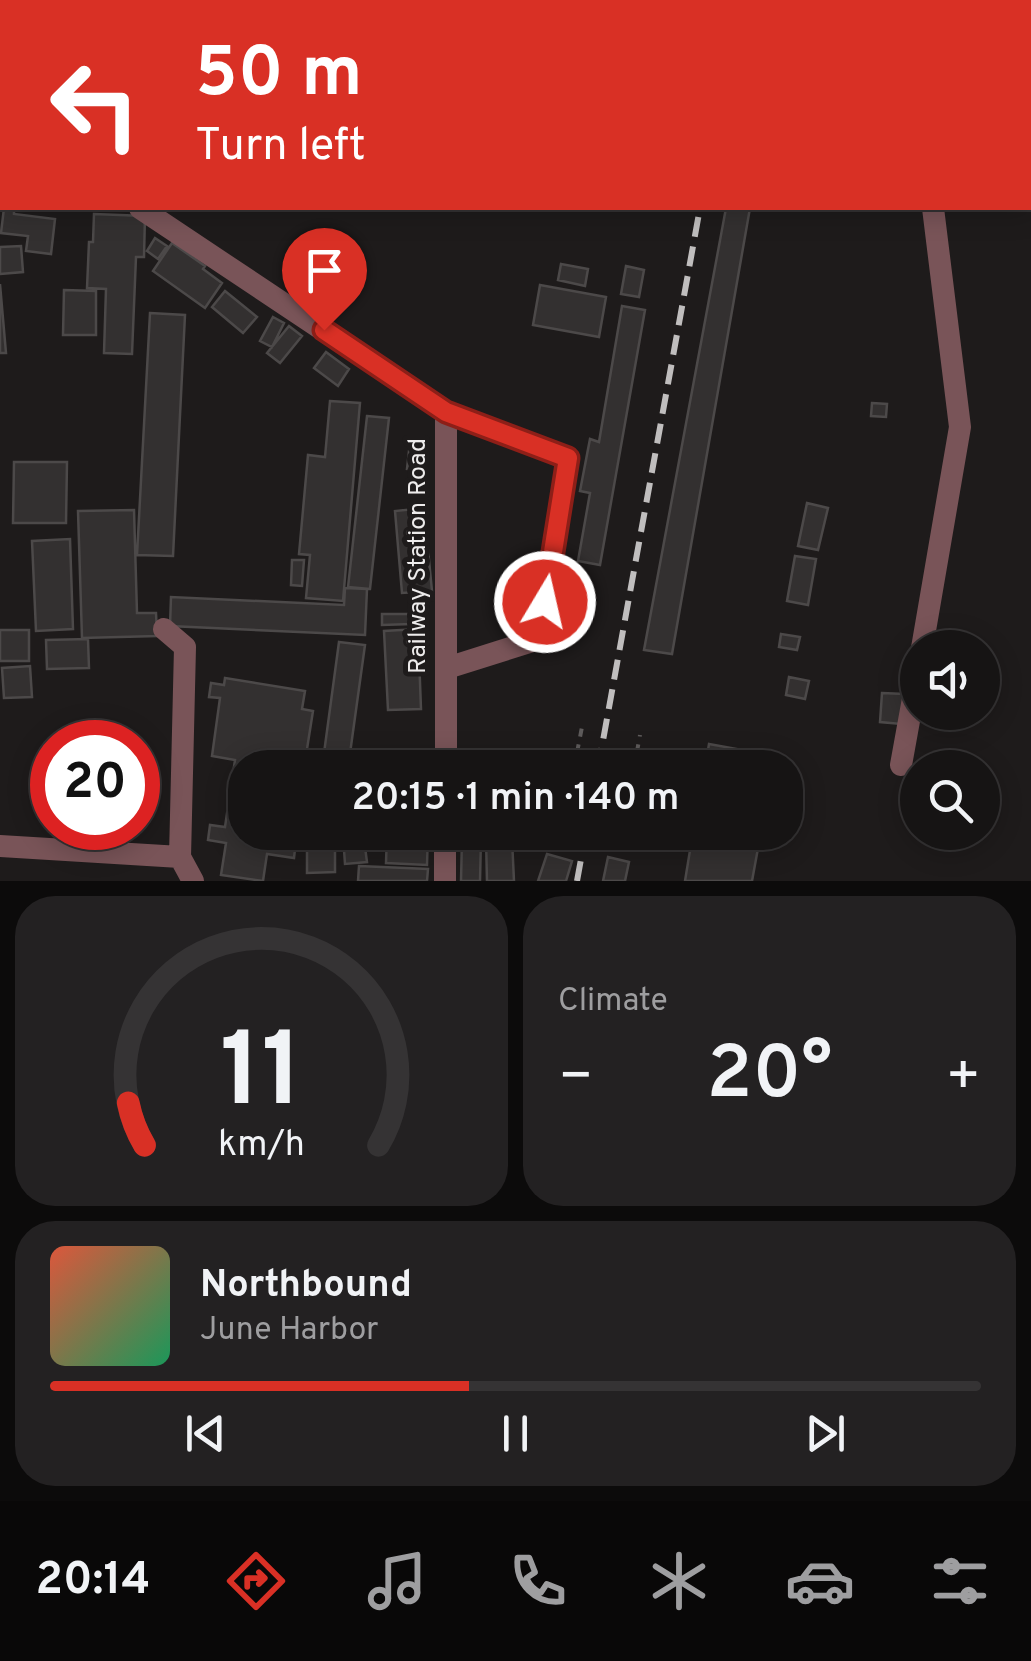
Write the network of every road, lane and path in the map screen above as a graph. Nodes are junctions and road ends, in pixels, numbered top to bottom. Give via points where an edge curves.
1 (143, 210) edge
2 (933, 210) edge
3 (446, 412) junction
4 (164, 629) dead end
5 (925, 630) edge
6 (447, 668) junction
7 (582, 728) dead end
8 (640, 735) dead end
9 (446, 750) edge
10 (578, 750) edge
11 (637, 750) edge
12 (0, 846) edge
13 (445, 850) edge
14 (180, 857) junction
15 (193, 881) edge
16 (445, 881) edge

1 - 3 street, Railway Station Road
2 - 5 street via 960,427
3 - 6 street, Railway Station Road
3 - 6 street via 568,458 539,639
4 - 14 street via 185,646
6 - 9 street, Railway Station Road
7 - 10 path
8 - 11 path
12 - 14 street
13 - 16 street
14 - 15 street

